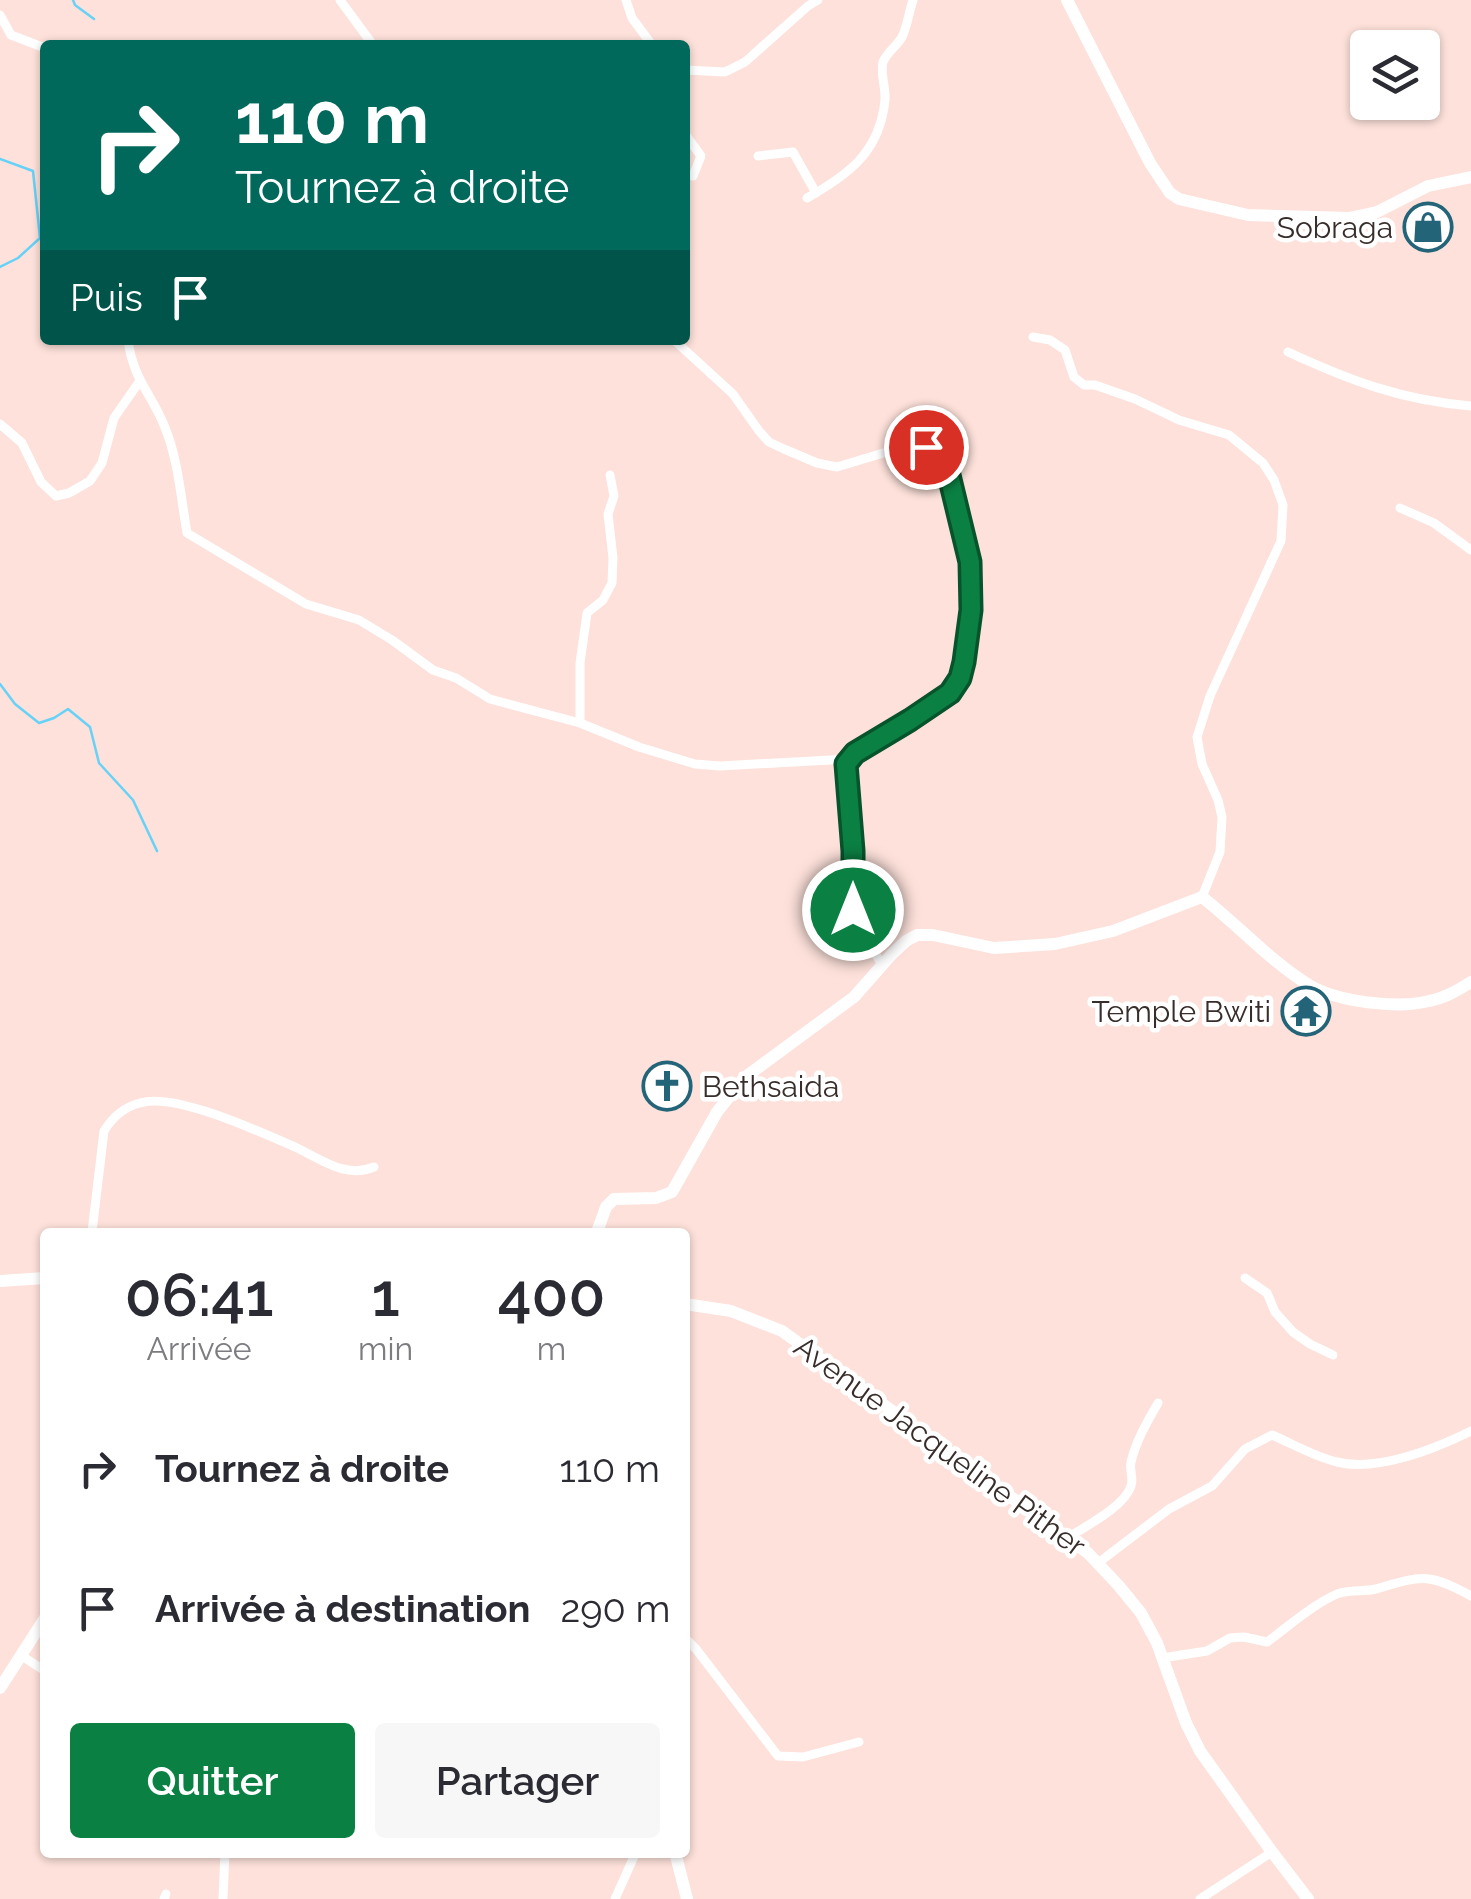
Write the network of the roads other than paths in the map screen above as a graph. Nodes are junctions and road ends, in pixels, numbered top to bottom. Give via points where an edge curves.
1 (340, 0) edge
2 (626, 0) edge
3 (818, 0) edge
4 (912, 0) edge
5 (1067, 0) edge
6 (0, 16) edge
7 (369, 40) edge
8 (648, 40) edge
9 (40, 46) edge
10 (690, 70) edge
11 (690, 141) edge
12 (758, 156) dead end
13 (693, 176) dead end
14 (1471, 177) edge
15 (1033, 337) dead end
16 (129, 345) edge
17 (679, 345) edge
18 (1288, 352) dead end
19 (139, 382) junction
20 (1471, 406) edge
21 (0, 424) edge
22 (610, 475) dead end
23 (1400, 508) dead end
24 (1471, 550) edge
25 (580, 723) junction
26 (849, 759) junction
27 (1202, 897) junction
28 (882, 965) junction
29 (1471, 982) edge
30 (374, 1167) dead end
31 (92, 1228) edge
32 (598, 1228) edge
33 (40, 1278) edge
34 (1245, 1278) dead end
35 (0, 1281) edge
36 (690, 1305) edge
37 (1333, 1356) dead end
38 (1158, 1403) dead end
39 (1471, 1431) edge
40 (1069, 1537) junction
41 (1098, 1563) junction
42 (1471, 1596) edge
43 (40, 1626) edge
44 (690, 1643) edge
45 (22, 1656) junction
46 (1162, 1658) junction
47 (40, 1668) edge
48 (0, 1688) edge
49 (859, 1742) dead end
50 (1272, 1852) junction
51 (224, 1858) edge
52 (633, 1858) edge
53 (677, 1858) edge
54 (223, 1899) edge
55 (615, 1899) edge
56 (688, 1899) edge
57 (1200, 1899) edge
58 (1308, 1899) edge

1 - 7 street
2 - 8 street
3 - 10 street via 745,62 726,72
4 - 12 street via 902,38 884,61 881,127 866,154 812,195 793,152
5 - 14 street via 1150,163 1180,199 1248,214 1349,218 1378,212 1428,186
6 - 9 street via 11,35
11 - 13 street via 700,156
15 - 27 street via 1065,350 1084,385 1229,435 1263,463 1283,505 1282,541 1197,736 1222,810 1218,861
16 - 19 street
17 - 26 street via 732,394 759,432 784,449 837,467 914,444 946,463 972,572 960,678 940,701
18 - 20 street via 1388,393
19 - 21 street via 114,418 102,463 90,481 69,493 56,496 41,482 22,443
19 - 25 street via 172,450 187,533 306,604 358,620 490,699
22 - 25 street via 612,583 588,613
23 - 24 street
25 - 26 street via 695,764
26 - 28 street via 853,910
27 - 28 street via 1113,932 1056,944 994,948 917,935
27 - 29 street via 1305,982 1332,994 1417,1003
28 - 32 street via 854,997 739,1084 672,1192 614,1199
30 - 31 street via 347,1171 183,1104 142,1102 104,1131
33 - 35 street
34 - 37 street via 1267,1293 1293,1332
36 - 40 street, Avenue Jacqueline Pither via 782,1331
38 - 40 street via 1136,1444 1130,1490
39 - 41 street via 1394,1460 1350,1464 1272,1435 1245,1449 1212,1486 1169,1509
40 - 41 street, Avenue Jacqueline Pither
41 - 46 street, Avenue Jacqueline Pither via 1134,1604
42 - 46 street via 1424,1577 1340,1592 1266,1642 1230,1638 1207,1652
43 - 45 street
44 - 49 street via 778,1756 803,1757
45 - 47 street
45 - 48 street
46 - 50 street, Avenue Jacqueline Pither via 1200,1751
50 - 57 street
50 - 58 street, Avenue Jacqueline Pither
51 - 54 street
52 - 55 street
53 - 56 street

